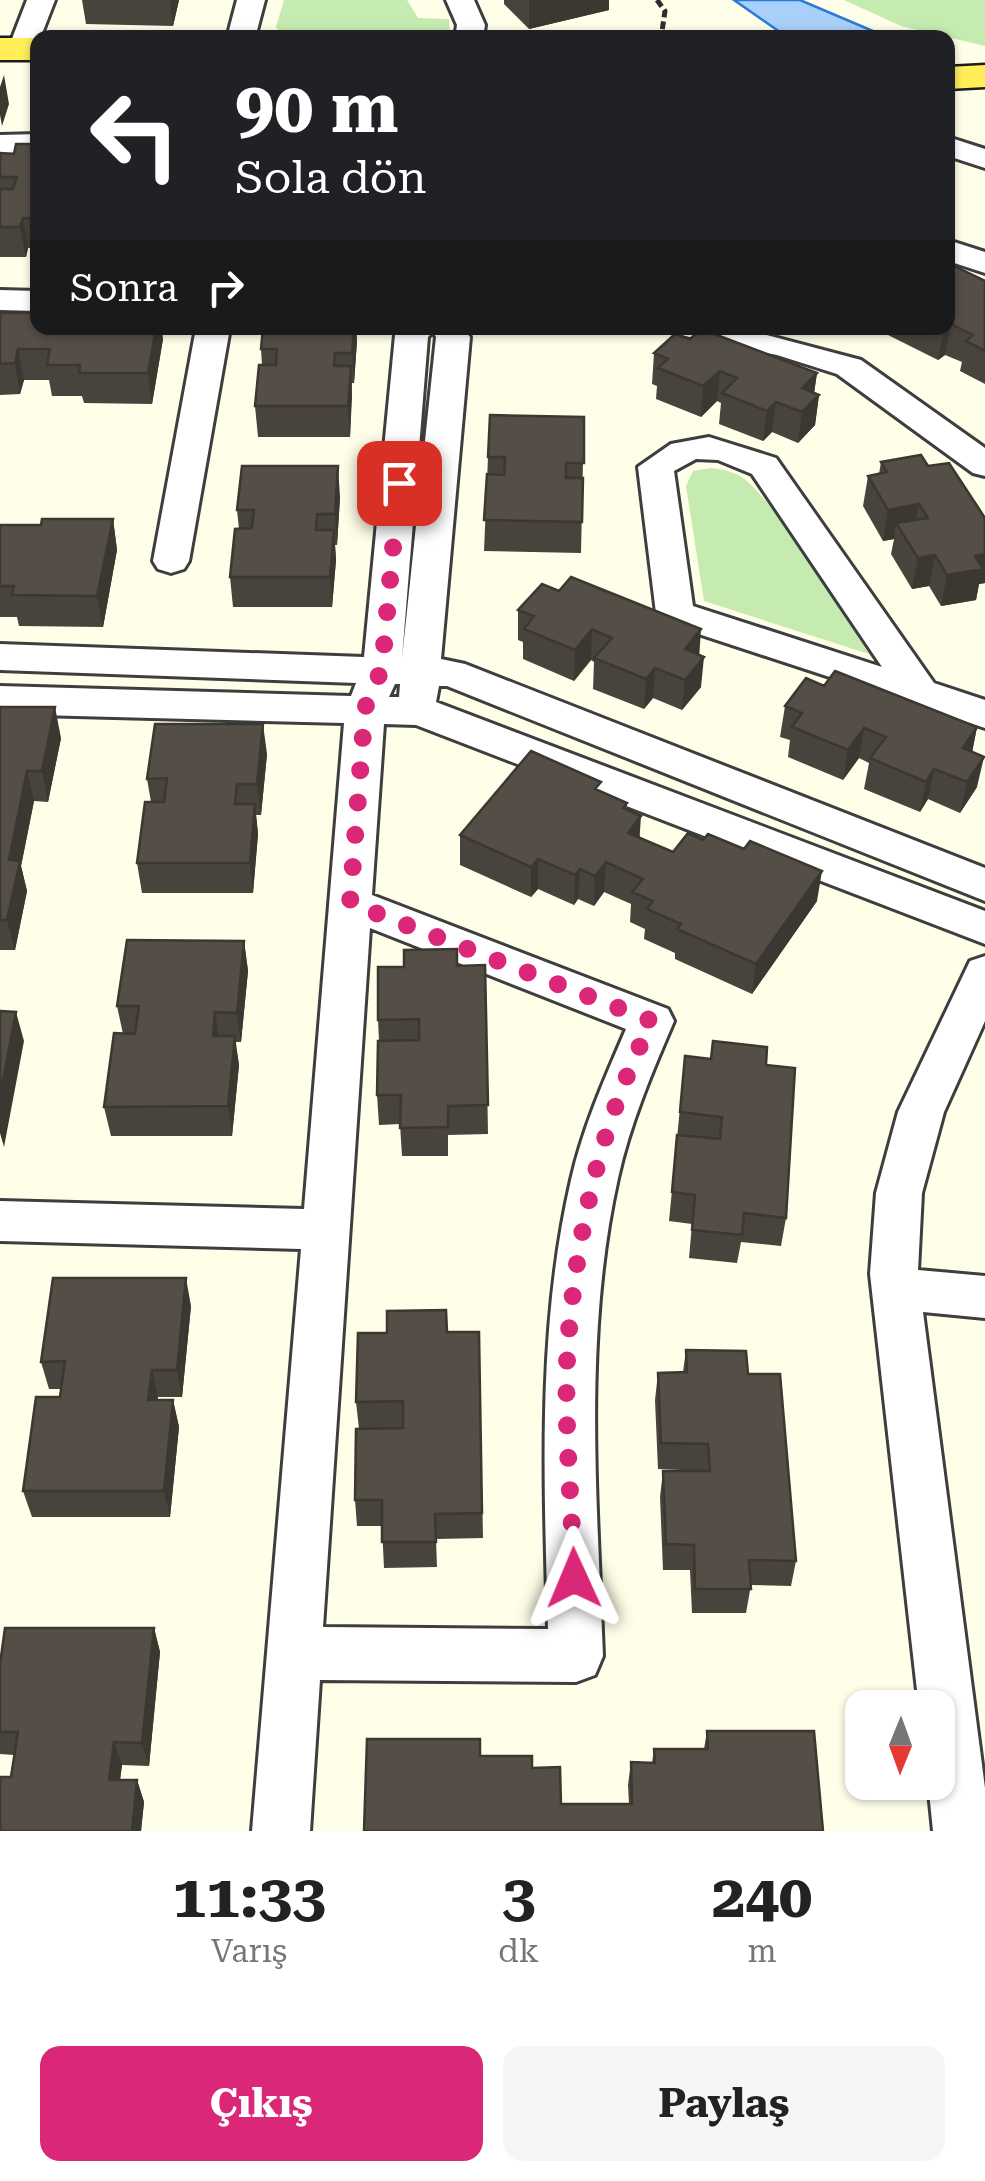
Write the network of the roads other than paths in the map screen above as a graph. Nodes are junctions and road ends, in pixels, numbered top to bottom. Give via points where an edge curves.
1 (42, 0) edge
2 (251, 0) edge
3 (460, 0) edge
4 (30, 30) edge
5 (243, 30) edge
6 (470, 30) edge
7 (30, 31) edge
8 (20, 56) edge
9 (30, 143) edge
10 (0, 144) edge
11 (955, 148) edge
12 (985, 159) edge
13 (955, 252) edge
14 (985, 263) edge
15 (0, 300) edge
16 (30, 301) edge
17 (212, 335) edge
18 (412, 335) edge
19 (451, 335) edge
20 (728, 335) edge
21 (985, 465) edge
22 (171, 561) dead end
23 (0, 657) edge
24 (374, 688) junction
25 (419, 691) junction
26 (921, 694) junction
27 (0, 700) edge
28 (985, 714) edge
29 (985, 885) edge
30 (350, 903) junction
31 (985, 928) edge
32 (985, 973) edge
33 (0, 1221) edge
34 (324, 1230) junction
35 (895, 1289) junction
36 (985, 1298) edge
37 (294, 1653) junction
38 (281, 1831) edge
39 (962, 1831) edge

1 - 4 street
2 - 5 street
3 - 6 street
7 - 8 street
9 - 10 street
11 - 12 street
13 - 14 street
15 - 16 street
17 - 22 street
18 - 24 street
19 - 25 street
20 - 21 street via 850,368
23 - 24 street
24 - 25 street
24 - 27 street
24 - 30 street
25 - 29 street via 451,673
25 - 31 street
26 - 26 street via 675,614 656,467 680,450 708,447 764,466
26 - 28 street
30 - 34 street
30 - 37 street via 652,1021 610,1118 582,1231 568,1346 576,1656
32 - 35 street via 921,1112 899,1192
33 - 34 street
34 - 37 street
35 - 36 street
35 - 39 street
37 - 38 street

